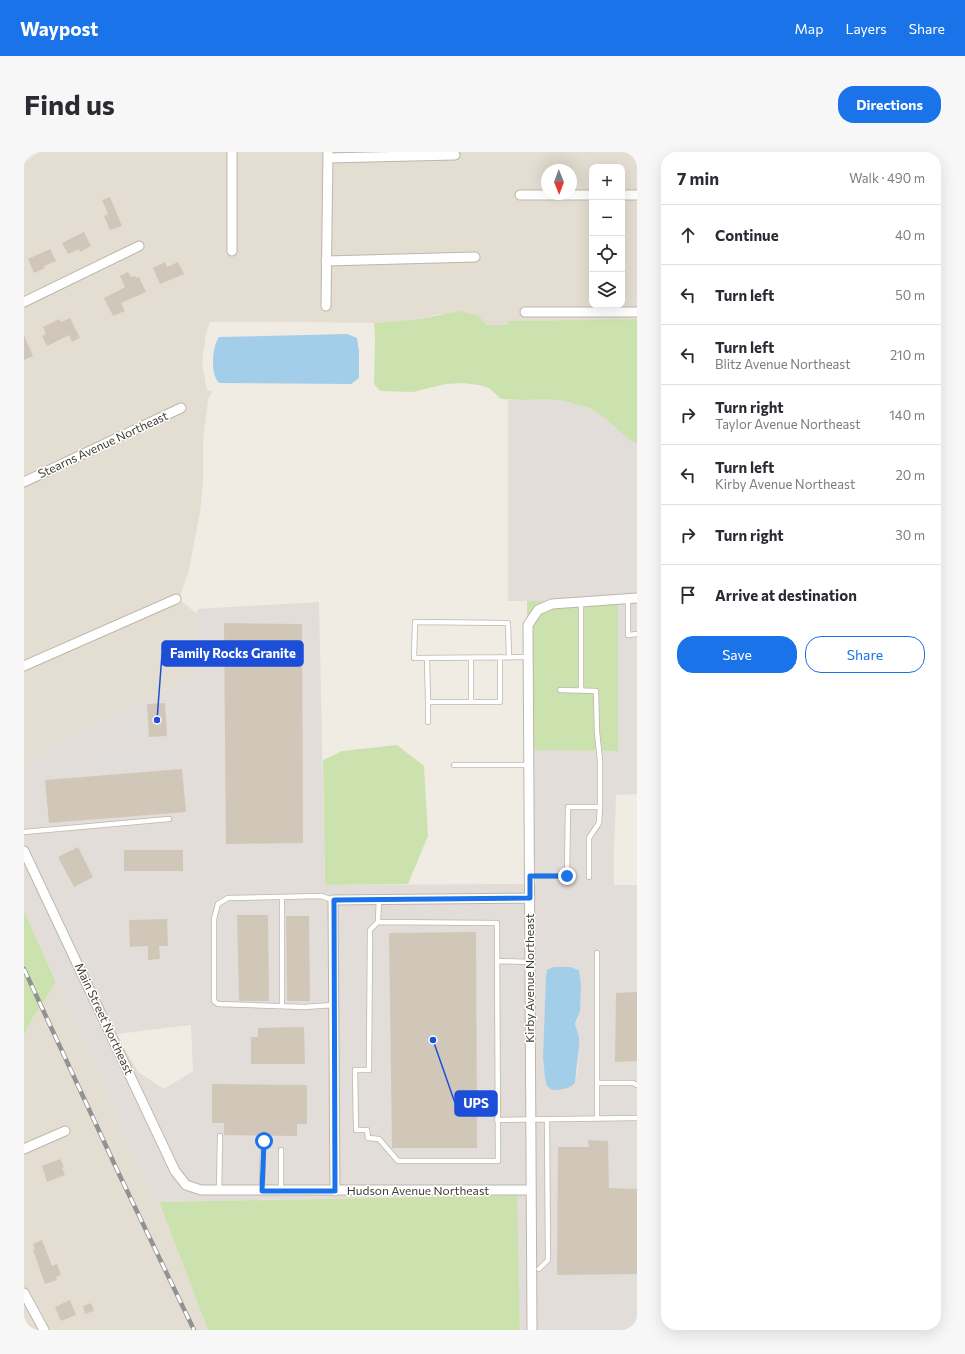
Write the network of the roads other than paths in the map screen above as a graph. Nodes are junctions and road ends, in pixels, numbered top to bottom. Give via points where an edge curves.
1 (232, 152) edge
2 (455, 154) dead end
3 (328, 155) edge
4 (520, 195) dead end
5 (589, 195) edge
6 (625, 195) edge
7 (637, 195) edge
8 (139, 246) dead end
9 (232, 251) dead end
10 (475, 258) dead end
11 (326, 261) junction
12 (24, 302) edge
13 (326, 306) dead end
14 (525, 312) dead end
15 (637, 312) edge
16 (181, 408) dead end
17 (24, 482) edge
18 (176, 598) dead end
19 (633, 598) edge
20 (581, 601) junction
21 (637, 634) edge
22 (500, 657) junction
23 (509, 657) junction
24 (528, 657) junction
25 (427, 658) junction
26 (471, 658) junction
27 (24, 666) edge
28 (560, 690) dead end
29 (581, 690) junction
30 (428, 702) junction
31 (471, 702) junction
32 (428, 722) dead end
33 (454, 765) dead end
34 (529, 765) junction
35 (600, 807) junction
36 (169, 820) dead end
37 (24, 832) edge
38 (24, 851) edge
39 (530, 876) junction
40 (589, 877) dead end
41 (282, 897) junction
42 (530, 898) junction
43 (379, 899) junction
44 (334, 900) junction
45 (378, 922) junction
46 (596, 953) dead end
47 (498, 961) junction
48 (530, 962) junction
49 (334, 1005) junction
50 (282, 1006) junction
51 (597, 1084) junction
52 (637, 1085) edge
53 (637, 1118) edge
54 (531, 1119) junction
55 (547, 1119) junction
56 (597, 1119) junction
57 (497, 1120) junction
58 (65, 1131) dead end
59 (220, 1136) dead end
60 (264, 1141) dead end
61 (24, 1149) edge
62 (281, 1150) dead end
63 (186, 1185) joint
64 (531, 1190) junction
65 (219, 1191) junction
66 (262, 1191) junction
67 (282, 1191) junction
68 (335, 1191) junction
69 (539, 1269) dead end
70 (24, 1293) edge
71 (44, 1330) edge
72 (532, 1330) edge

1 - 9 street
2 - 3 street
3 - 11 street
4 - 5 street
6 - 7 street
8 - 12 street
10 - 11 street
11 - 13 street
14 - 15 street
16 - 17 street, Stearns Avenue Northeast
18 - 27 street
19 - 20 street, Kirby Avenue Northeast
19 - 21 lane via 628,634
20 - 24 street, Kirby Avenue Northeast via 552,604 538,610 528,625
20 - 29 lane
22 - 23 lane
22 - 26 lane
22 - 31 lane via 500,702
23 - 24 lane
23 - 25 lane via 508,623 415,622 414,658
24 - 34 street, Kirby Avenue Northeast
25 - 26 lane
25 - 30 lane
26 - 31 lane
28 - 29 lane
29 - 35 lane via 596,691
30 - 31 lane
30 - 32 lane
33 - 34 lane
34 - 39 street, Kirby Avenue Northeast
35 - 39 lane via 568,807 567,876
35 - 40 lane via 600,823 589,838
36 - 37 lane
38 - 63 street, Main Street Northeast via 176,1171
39 - 42 street, Kirby Avenue Northeast
41 - 44 lane via 320,896
41 - 50 lane
41 - 50 lane via 228,898 218,904 214,919 214,1001 218,1004
42 - 43 street
42 - 48 street, Kirby Avenue Northeast
43 - 44 street
43 - 45 lane
44 - 49 street
45 - 47 lane via 497,923
45 - 57 lane via 370,930 369,1070 355,1070 356,1130 367,1130 368,1138 379,1139 398,1161 498,1161
46 - 51 lane
47 - 48 lane
47 - 57 lane
48 - 54 street, Kirby Avenue Northeast
49 - 50 lane
49 - 68 street
51 - 52 lane
51 - 56 lane
53 - 56 lane
54 - 55 lane
54 - 57 lane
54 - 64 street, Kirby Avenue Northeast
55 - 56 lane
55 - 69 lane via 548,1260
58 - 61 street
59 - 65 lane
60 - 66 lane
62 - 67 lane
63 - 65 street, Hudson Avenue Northeast via 202,1190
64 - 68 street, Hudson Avenue Northeast
64 - 72 street, Kirby Avenue Northeast
65 - 66 street, Hudson Avenue Northeast
66 - 67 street, Hudson Avenue Northeast
67 - 68 street, Hudson Avenue Northeast
70 - 71 street

